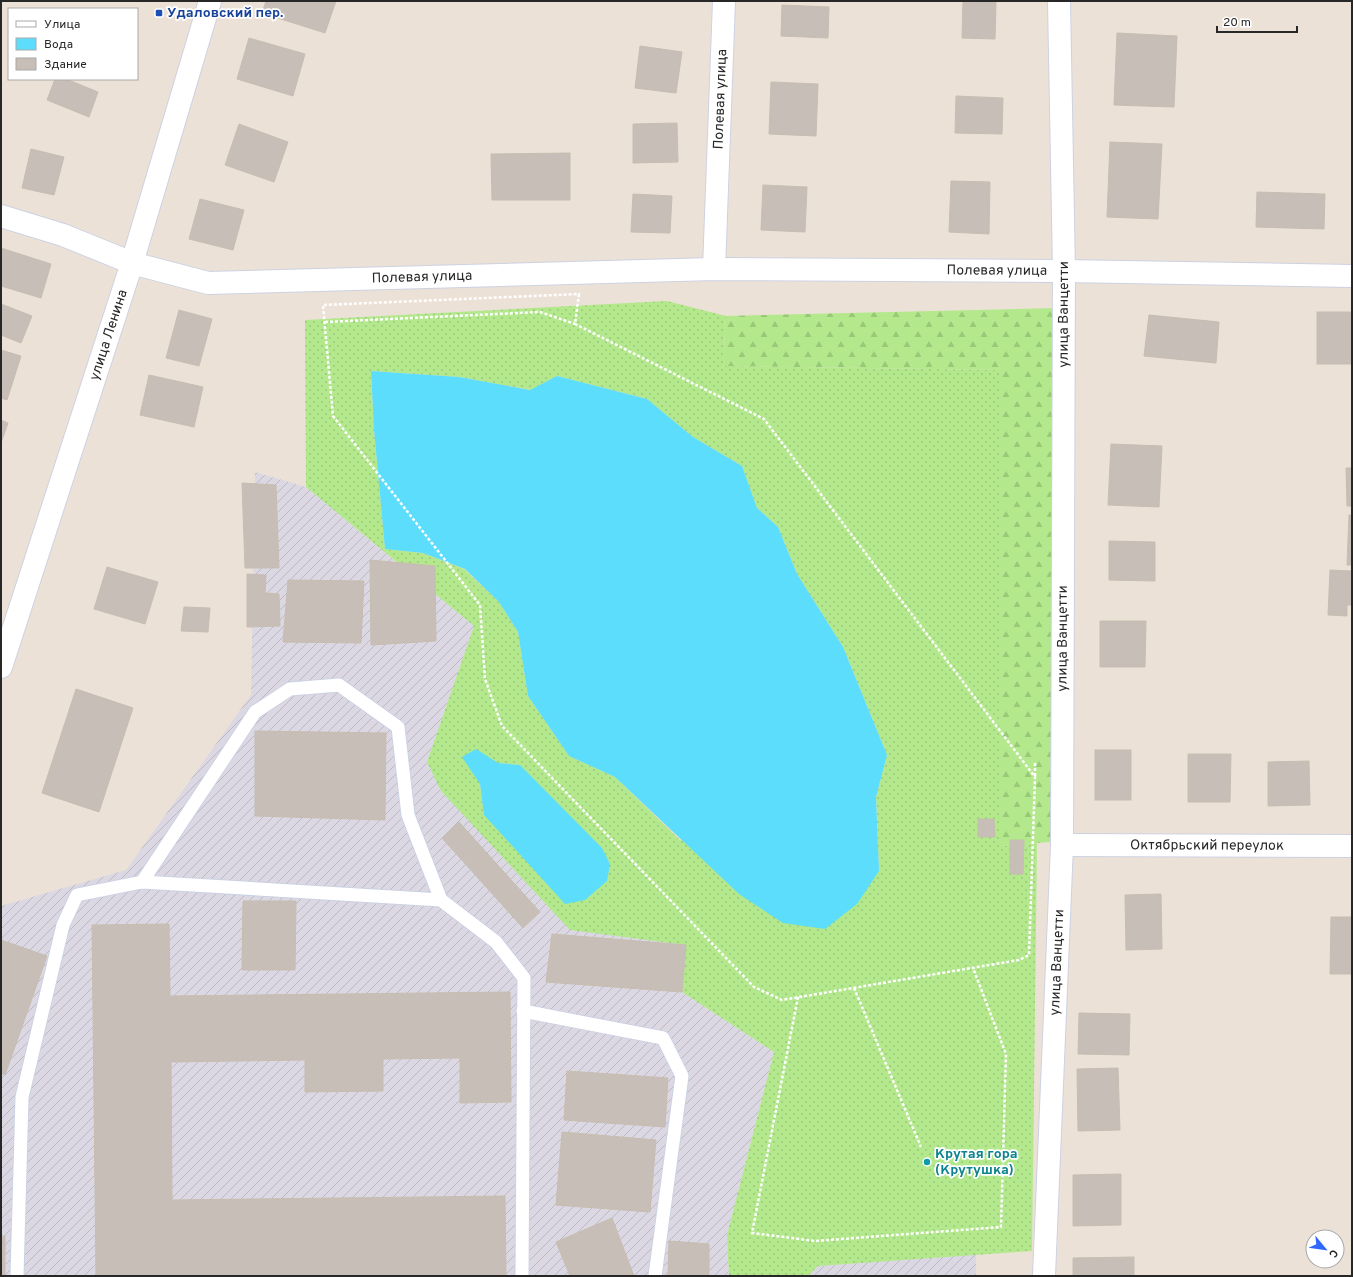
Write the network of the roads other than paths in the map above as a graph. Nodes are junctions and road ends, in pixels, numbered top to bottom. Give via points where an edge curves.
1 (210, 1) edge
2 (724, 1) edge
3 (1059, 1) edge
4 (1, 216) edge
5 (132, 263) junction
6 (714, 269) junction
7 (1064, 271) junction
8 (1352, 276) edge
9 (1, 667) edge
10 (1062, 845) junction
11 (1352, 846) edge
12 (142, 882) junction
13 (441, 900) junction
14 (523, 1011) junction
15 (17, 1276) edge
16 (522, 1276) edge
17 (654, 1276) edge
18 (1044, 1276) edge

1 - 5 street, улица Ленина
2 - 6 street, Полевая улица
3 - 7 street, улица Ванцетти
4 - 5 street, Полевая улица via 64,235
5 - 6 street, Полевая улица via 208,283
5 - 9 street, улица Ленина
6 - 7 street, Полевая улица
7 - 8 street, Полевая улица
7 - 10 street, улица Ванцетти
10 - 11 street, Октябрьский переулок
10 - 18 street, улица Ванцетти
12 - 13 lane
12 - 13 lane via 255,712 290,689 339,686 398,726 408,815
12 - 15 lane via 77,894 63,925 22,1097
13 - 14 lane via 496,942 524,978
14 - 16 lane
14 - 17 lane via 663,1038 682,1076

